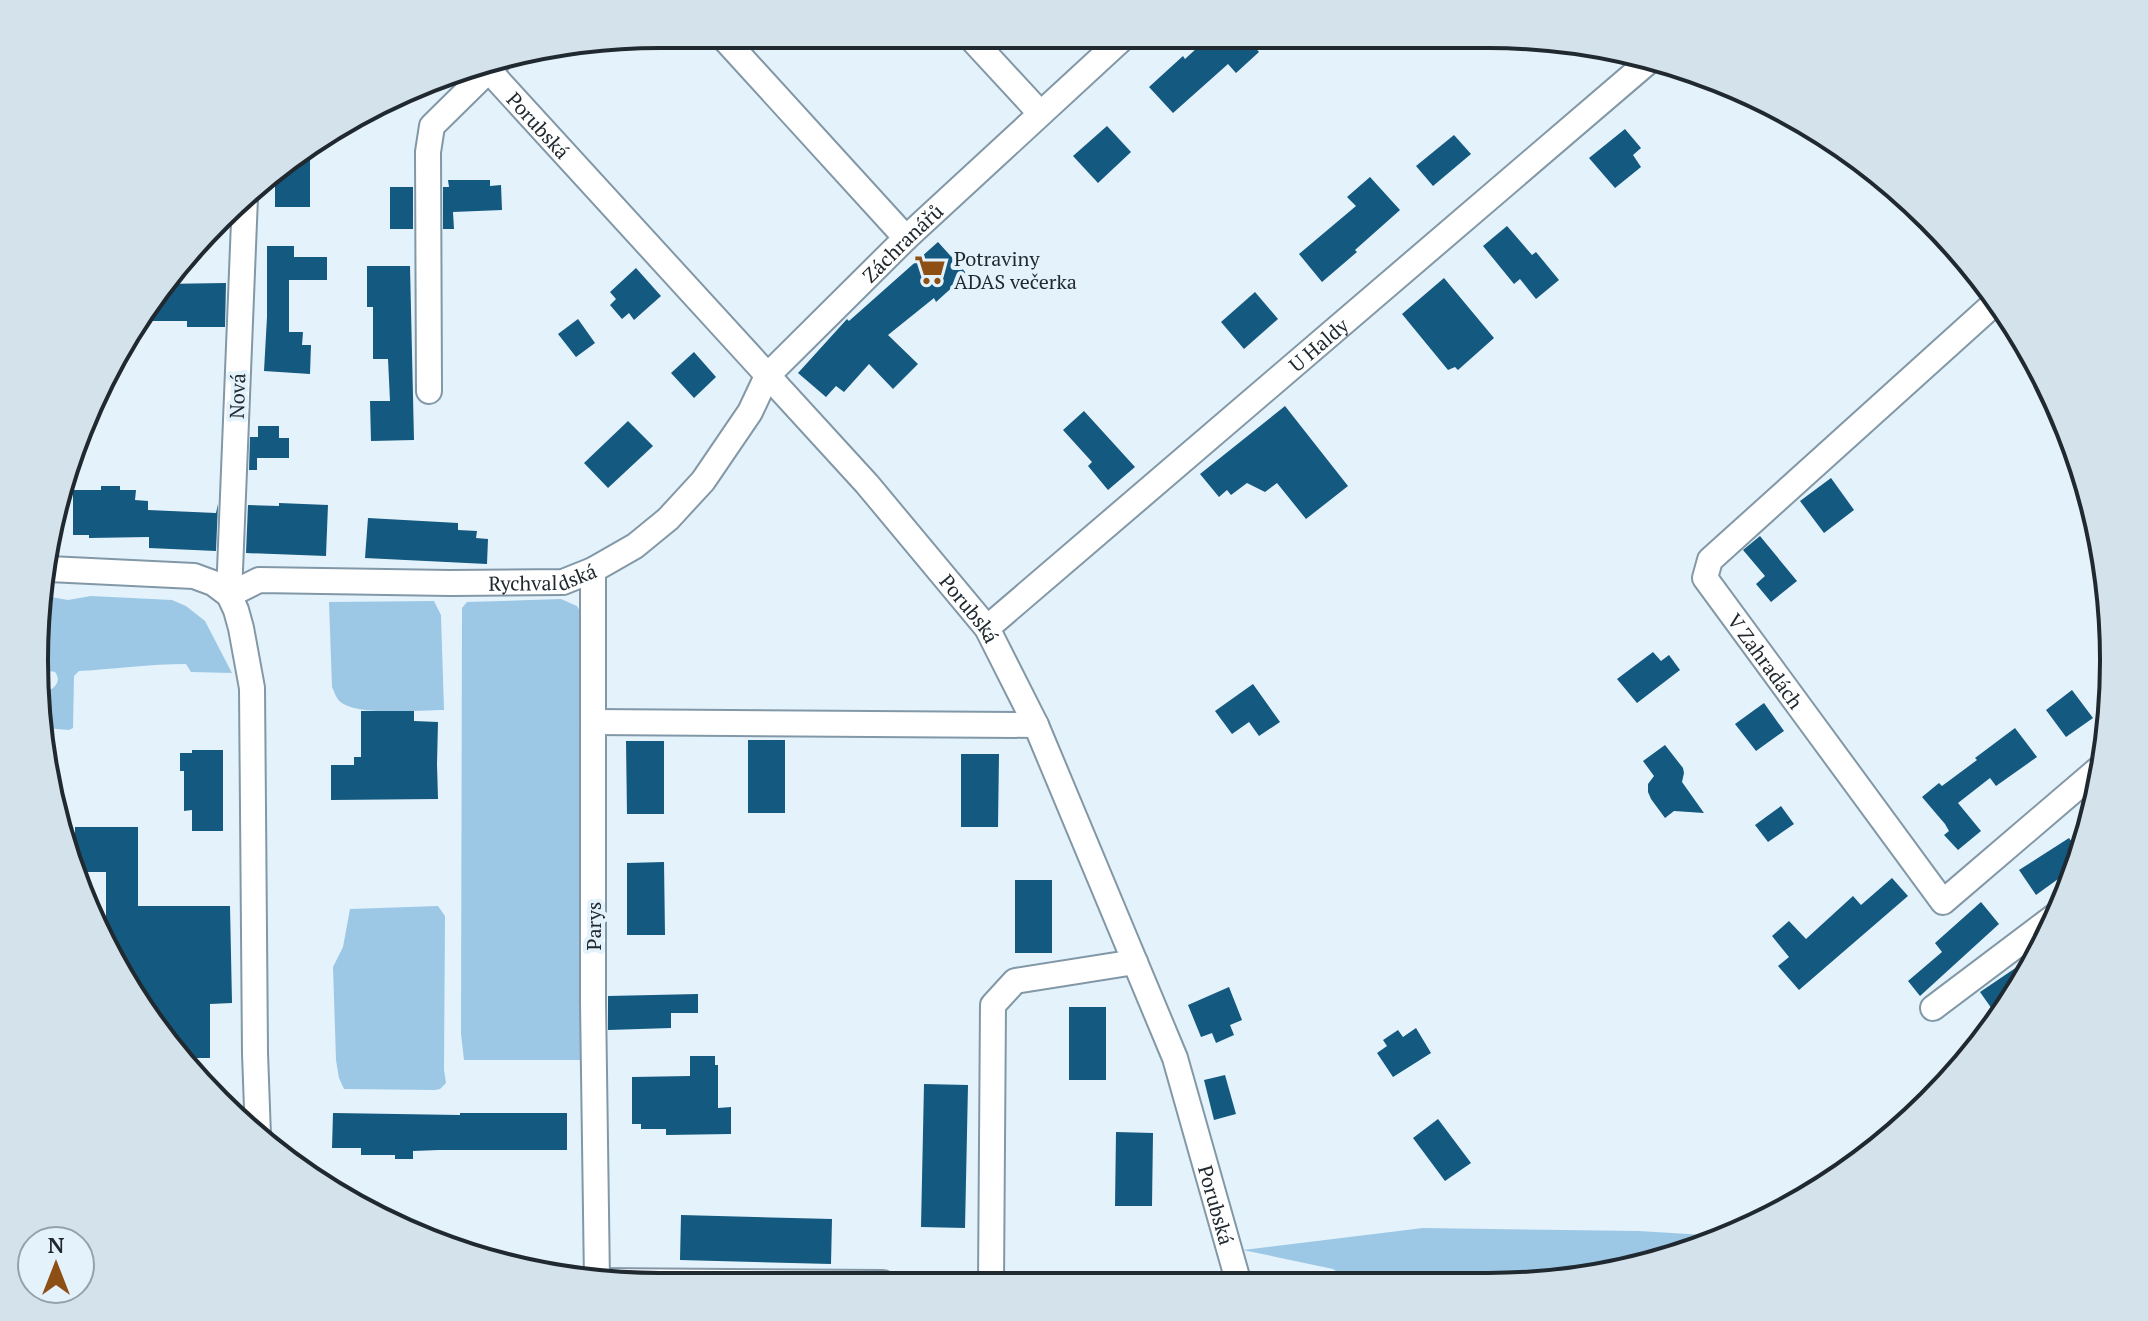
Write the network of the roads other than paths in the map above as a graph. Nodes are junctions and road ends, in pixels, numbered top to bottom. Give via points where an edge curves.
1 (733, 48) edge
2 (985, 48) edge
3 (1112, 48) edge
4 (1641, 68) edge
5 (495, 71) edge
6 (477, 77) edge
7 (1040, 113) junction
8 (244, 211) edge
9 (906, 238) junction
10 (1989, 309) edge
11 (767, 376) junction
12 (429, 391) dead end
13 (55, 569) edge
14 (593, 570) junction
15 (229, 595) junction
16 (987, 628) junction
17 (594, 722) junction
18 (1036, 725) junction
19 (2088, 778) edge
20 (2038, 929) edge
21 (1135, 962) junction
22 (1933, 1008) dead end
23 (257, 1121) edge
24 (597, 1270) edge
25 (991, 1273) edge
26 (1236, 1273) edge

1 - 9 street
2 - 7 street
3 - 7 street, Záchranářů
4 - 16 street, U Haldy
5 - 11 street, Porubská
6 - 12 street via 432,126 428,152
7 - 9 street, Záchranářů
8 - 15 street, Nová
9 - 11 street, Záchranářů
10 - 19 street, V Zahradách via 1710,560 1705,578 1943,902
11 - 14 street, Rychvaldská via 750,412 703,481 635,546
11 - 16 street, Porubská via 867,484
13 - 15 street via 194,576
14 - 15 street, Rychvaldská via 563,582 259,580
14 - 17 street, Parys
15 - 23 street via 252,688
16 - 18 street, Porubská
17 - 18 street
17 - 24 street, Parys
18 - 21 street, Porubská
20 - 22 street
21 - 25 street via 1015,981 993,1005
21 - 26 street, Porubská via 1175,1058

